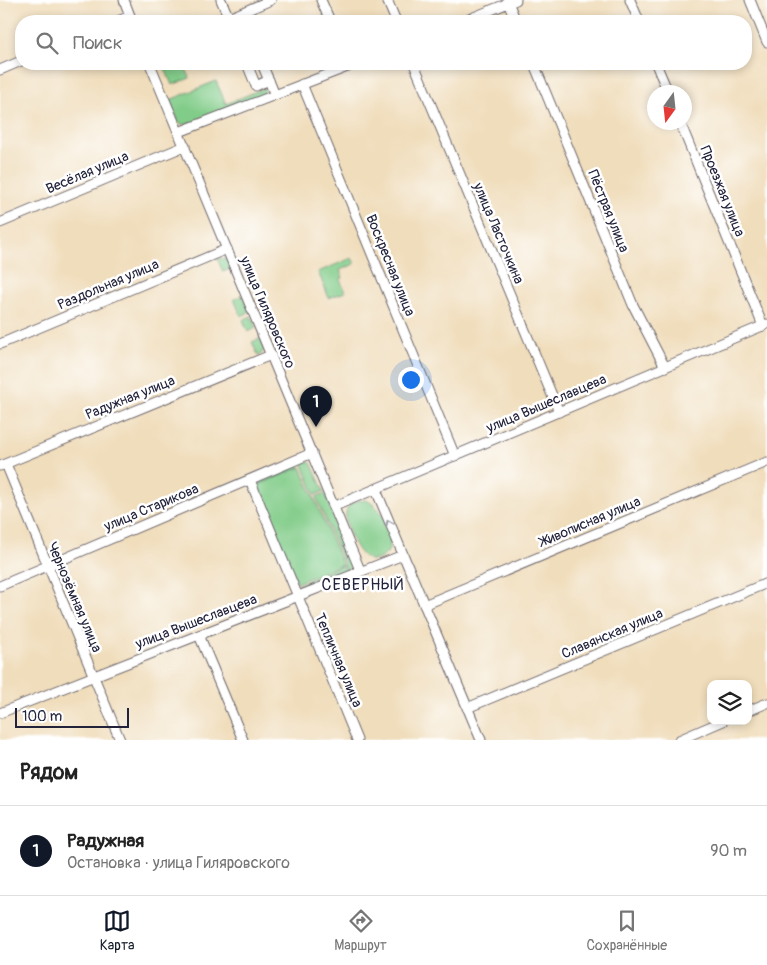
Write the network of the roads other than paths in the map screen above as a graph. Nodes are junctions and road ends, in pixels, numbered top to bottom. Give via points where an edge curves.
1 (221, 0) edge
2 (271, 0) edge
3 (321, 0) edge
4 (387, 0) edge
5 (630, 0) edge
6 (750, 0) edge
7 (127, 1) edge
8 (511, 1) edge
9 (130, 15) edge
10 (228, 15) edge
11 (236, 15) edge
12 (327, 15) edge
13 (393, 15) edge
14 (478, 15) edge
15 (514, 15) edge
16 (636, 15) edge
17 (767, 42) edge
18 (15, 64) edge
19 (0, 70) edge
20 (153, 70) edge
21 (249, 70) edge
22 (265, 70) edge
23 (337, 70) edge
24 (416, 70) edge
25 (536, 70) edge
26 (659, 70) edge
27 (269, 80) junction
28 (302, 84) junction
29 (665, 85) edge
30 (275, 94) junction
31 (683, 130) edge
32 (179, 132) junction
33 (185, 146) junction
34 (0, 223) edge
35 (227, 249) junction
36 (765, 325) edge
37 (0, 344) edge
38 (271, 355) junction
39 (665, 367) junction
40 (559, 412) junction
41 (312, 454) junction
42 (455, 456) junction
43 (767, 462) edge
44 (3, 465) edge
45 (250, 480) junction
46 (376, 490) junction
47 (335, 506) junction
48 (403, 555) junction
49 (47, 566) junction
50 (360, 570) junction
51 (767, 583) edge
52 (0, 586) edge
53 (297, 596) junction
54 (424, 605) junction
55 (199, 635) junction
56 (94, 676) junction
57 (767, 703) edge
58 (467, 708) junction
59 (752, 709) edge
60 (0, 713) edge
61 (714, 725) edge
62 (120, 740) edge
63 (243, 740) edge
64 (357, 740) edge
65 (480, 740) edge
66 (679, 740) edge

1 - 10 street
2 - 11 street
3 - 12 street
4 - 13 street
5 - 16 street
6 - 17 street
7 - 9 street
8 - 14 street
8 - 15 street
18 - 19 street
20 - 32 street, улица Гиляровского
21 - 27 street via 256,86
22 - 27 street
23 - 28 street
24 - 40 street, улица Ласточкина
25 - 39 street, Пёстрая улица via 633,306
26 - 29 street
27 - 30 street
28 - 30 street
28 - 42 street, Воскресная улица
30 - 32 street
31 - 36 street, Проезжая улица
32 - 33 street, улица Гиляровского
33 - 34 street, Весёлая улица
33 - 35 street, улица Гиляровского
35 - 37 street, Раздольная улица
35 - 38 street, улица Гиляровского
36 - 39 street, улица Вышеславцева
38 - 41 street, улица Гиляровского
38 - 44 street, Радужная улица
39 - 40 street, улица Вышеславцева
40 - 42 street, улица Вышеславцева
41 - 45 street, улица Старикова
41 - 47 street, улица Гиляровского
42 - 46 street, улица Вышеславцева
43 - 54 street, Живописная улица
44 - 49 street, Чернозёмная улица
45 - 49 street, улица Старикова
45 - 53 street, Тепличная улица
46 - 47 street, улица Вышеславцева
48 -> 46 street
47 - 50 street, улица Гиляровского
48 - 50 street, улица Вышеславцева
48 - 54 street
49 - 52 street, улица Старикова
49 - 56 street, Чернозёмная улица
50 - 53 street, улица Вышеславцева
51 - 58 street, Славянская улица
53 - 55 street, улица Вышеславцева
53 - 64 street, Тепличная улица
54 - 58 street
55 - 56 street, улица Вышеславцева
55 - 63 street
56 - 60 street, улица Вышеславцева
56 - 62 street, Чернозёмная улица
57 - 59 street
58 - 65 street
61 - 66 street

